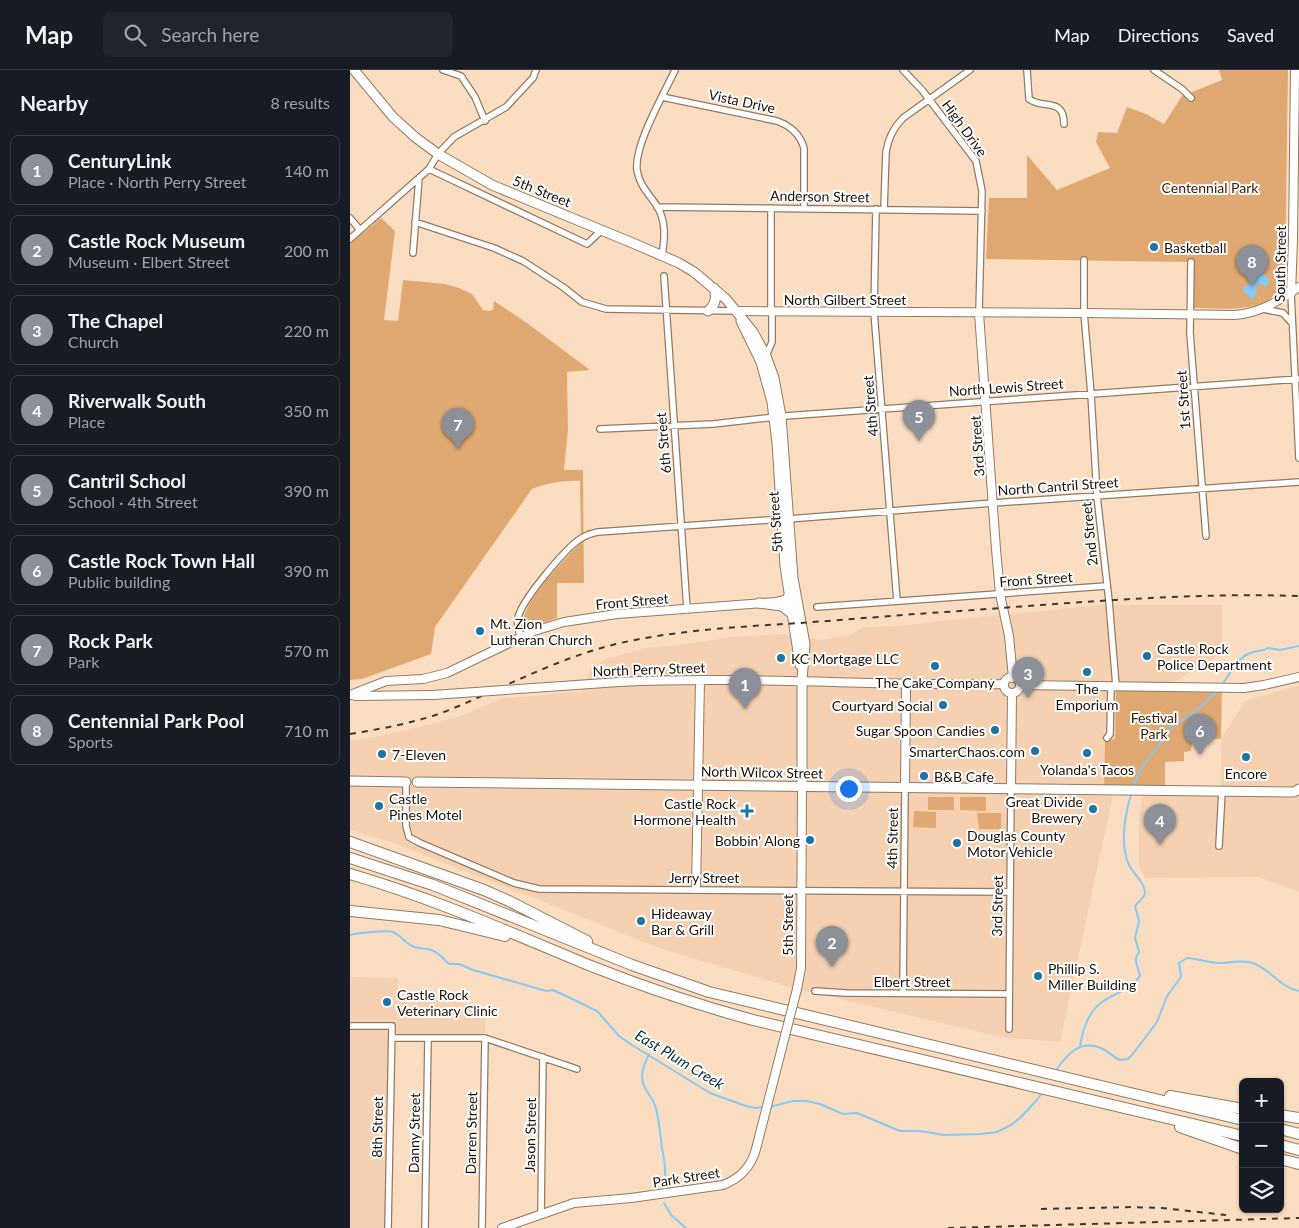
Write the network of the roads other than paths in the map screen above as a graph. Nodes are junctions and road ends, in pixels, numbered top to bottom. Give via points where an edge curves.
1 (354, 70) edge
2 (443, 70) edge
3 (536, 70) edge
4 (675, 70) edge
5 (903, 70) edge
6 (970, 70) edge
7 (1027, 70) edge
8 (1154, 70) edge
9 (1295, 70) edge
10 (662, 97) junction
11 (929, 98) junction
12 (1191, 98) dead end
13 (485, 121) junction
14 (1064, 124) dead end
15 (438, 154) junction
16 (430, 169) junction
17 (419, 178) junction
18 (657, 207) junction
19 (771, 208) junction
20 (804, 208) junction
21 (876, 209) junction
22 (884, 210) junction
23 (982, 211) junction
24 (350, 218) edge
25 (415, 222) junction
26 (360, 230) junction
27 (602, 230) junction
28 (350, 238) edge
29 (413, 253) dead end
30 (662, 255) junction
31 (1084, 260) dead end
32 (1191, 262) dead end
33 (1292, 262) junction
34 (1299, 272) edge
35 (664, 276) dead end
36 (1299, 287) edge
37 (714, 288) junction
38 (1291, 293) junction
39 (1263, 309) junction
40 (666, 310) junction
41 (708, 311) junction
42 (737, 311) junction
43 (771, 311) junction
44 (874, 312) junction
45 (979, 313) junction
46 (1084, 313) junction
47 (1190, 314) junction
48 (1292, 325) junction
49 (766, 356) junction
50 (1297, 379) edge
51 (1195, 386) junction
52 (1091, 394) junction
53 (986, 401) junction
54 (883, 408) junction
55 (778, 417) junction
56 (674, 426) junction
57 (600, 429) dead end
58 (1299, 458) edge
59 (1299, 482) edge
60 (1201, 488) junction
61 (1097, 496) junction
62 (993, 503) junction
63 (890, 510) junction
64 (785, 519) junction
65 (682, 526) junction
66 (1206, 536) dead end
67 (789, 576) junction
68 (1106, 586) junction
69 (1000, 594) junction
70 (789, 598) junction
71 (897, 600) junction
72 (776, 602) junction
73 (759, 603) junction
74 (817, 607) dead end
75 (687, 609) junction
76 (792, 614) junction
77 (521, 637) junction
78 (1299, 676) edge
79 (1013, 678) junction
80 (413, 680) junction
81 (700, 680) junction
82 (802, 680) junction
83 (906, 684) junction
84 (1004, 684) junction
85 (1020, 685) junction
86 (1114, 686) junction
87 (1012, 693) junction
88 (385, 695) junction
89 (350, 696) edge
90 (1107, 738) dead end
91 (350, 781) edge
92 (406, 782) junction
93 (418, 782) joint
94 (698, 785) junction
95 (802, 786) junction
96 (905, 787) junction
97 (1011, 788) junction
98 (1222, 791) junction
99 (1297, 792) edge
100 (350, 842) edge
101 (1219, 846) dead end
102 (350, 858) edge
103 (350, 874) edge
104 (696, 890) junction
105 (801, 890) junction
106 (904, 891) junction
107 (1010, 892) junction
108 (350, 911) edge
109 (568, 956) junction
110 (632, 966) junction
111 (797, 989) joint
112 (815, 991) dead end
113 (904, 993) junction
114 (1009, 994) junction
115 (350, 1026) edge
116 (1008, 1029) dead end
117 (392, 1038) junction
118 (428, 1038) junction
119 (485, 1038) junction
120 (543, 1057) junction
121 (577, 1070) dead end
122 (1100, 1086) junction
123 (1239, 1107) edge
124 (1127, 1109) junction
125 (1284, 1116) edge
126 (1299, 1118) edge
127 (1239, 1119) edge
128 (1284, 1130) edge
129 (1299, 1134) edge
130 (1239, 1135) edge
131 (1284, 1146) edge
132 (1239, 1148) edge
133 (1299, 1150) edge
134 (1284, 1160) edge
135 (1299, 1164) edge
136 (541, 1214) junction
137 (388, 1228) edge
138 (425, 1228) edge
139 (482, 1228) edge
140 (502, 1228) edge

1 - 15 main road, 5th Street via 393,117
2 - 13 street via 461,76
3 - 13 street via 533,78 506,107
4 - 10 street
5 - 11 street, High Drive
6 - 11 street
7 - 14 street via 1029,100 1059,108 1064,114
8 - 12 street
9 - 33 street, South Street
10 - 18 street via 642,141 637,164 640,181
10 - 20 street, Vista Drive via 777,121 791,128 801,139 805,153
11 - 22 street via 899,122 888,142
11 - 23 street, High Drive via 976,160 981,180
13 - 15 street via 454,137
15 - 16 street
15 - 27 main road, 5th Street via 492,185
16 - 17 street
16 - 27 street via 587,244
17 - 25 street
17 - 26 street
18 - 19 street, Anderson Street
18 - 30 street via 664,226
19 - 20 street, Anderson Street
19 - 43 street
20 - 21 street, Anderson Street
21 - 22 street, Anderson Street
21 - 44 street, 4th Street
22 - 23 street, Anderson Street
23 - 45 street, 3rd Street
24 - 26 street
25 - 29 street
25 - 40 street, North Gilbert Street via 523,261 582,302 606,309
26 - 28 street
27 - 30 main road, 5th Street
30 - 37 main road, 5th Street via 690,269
31 - 46 street, 2nd Street
32 - 47 street, 1st Street
33 - 34 street
33 - 38 street, South Street
35 - 40 street, 6th Street
36 - 38 street, North Gilbert Street
37 - 41 main road via 715,303
37 - 42 main road, 5th Street
38 - 39 street, North Gilbert Street
38 - 48 street, South Street
39 - 47 street, North Gilbert Street via 1235,315
39 - 48 street via 1283,313
40 - 41 street, North Gilbert Street
40 - 56 street, 6th Street
41 - 42 street, North Gilbert Street
42 - 43 street, North Gilbert Street
42 - 49 main road, 5th Street
42 - 55 main road, 5th Street via 763,368
43 - 44 street, North Gilbert Street
43 - 49 street via 772,342
44 - 45 street, North Gilbert Street
44 - 54 street, 4th Street
45 - 46 street, North Gilbert Street
45 - 53 street, 3rd Street
46 - 47 street, North Gilbert Street
46 - 52 street, 2nd Street
47 - 51 street, 1st Street
48 - 50 street, South Street
49 - 55 main road, 5th Street via 777,390
50 - 51 street, North Lewis Street
50 - 58 street, South Street
51 - 52 street, North Lewis Street
51 - 60 street, 1st Street
52 - 53 street, North Lewis Street
52 - 61 street, 2nd Street
53 - 54 street, North Lewis Street
53 - 62 street, 3rd Street
54 - 55 street, North Lewis Street
54 - 63 street, 4th Street
55 - 56 street, North Lewis Street
55 - 64 main road, 5th Street
56 - 57 street, North Lewis Street
56 - 65 street, 6th Street
59 - 60 street, North Cantril Street
60 - 61 street, North Cantril Street
60 - 66 street, 1st Street
61 - 62 street, North Cantril Street
61 - 68 street, 2nd Street
62 - 63 street, North Cantril Street
62 - 69 street, 3rd Street
63 - 64 street, North Cantril Street
63 - 71 street, 4th Street
64 - 65 street, North Cantril Street
64 - 67 main road, 5th Street
65 - 75 street, 6th Street
65 - 77 street, North Cantril Street via 598,532 580,539 548,572 524,605 518,616
67 - 70 main road, 5th Street
67 - 72 street via 784,596
67 - 82 main road, 5th Street via 805,644
68 - 69 street, Front Street
68 - 86 street, 2nd Street
69 - 71 street, Front Street
69 - 79 street, 3rd Street
70 - 72 street, Front Street
70 - 76 main road, 5th Street
71 - 74 street, Front Street
72 - 73 street, Front Street
73 - 75 street, Front Street
73 - 76 main road via 782,606
75 - 77 street, Front Street via 572,620 549,625
76 - 82 main road, 5th Street
77 - 80 street, Front Street via 455,670
78 - 86 street via 1244,688
79 - 84 street via 1008,678
79 - 85 street
80 - 88 street, Front Street via 396,684
80 - 89 street, Front Street via 386,681
81 - 82 street, North Perry Street
81 - 88 street, North Perry Street, bridge
81 - 94 street
82 - 83 street, North Perry Street
82 - 95 main road, 5th Street
83 - 84 street, North Perry Street
83 - 96 street, 4th Street
84 - 87 street
85 - 86 street
85 - 87 street via 1017,692
86 - 90 street, 2nd Street
87 - 97 street, 3rd Street
88 - 89 street, Front Street
91 - 92 main road, North Wilcox Street
92 - 93 street, North Wilcox Street
92 - 104 street, Jerry Street via 409,837 514,883 532,888
93 - 94 main road, North Wilcox Street
94 - 95 main road, North Wilcox Street
94 - 104 street
95 - 96 main road, North Wilcox Street
95 - 105 street, 5th Street
96 - 97 main road, North Wilcox Street
96 - 106 street, 4th Street
97 - 98 main road, North Wilcox Street
97 - 107 street, 3rd Street
98 - 99 main road, North Wilcox Street
98 - 101 street
100 - 110 highway via 509,901
102 - 110 highway via 433,884
103 - 109 highway via 435,902
104 - 105 street, Jerry Street
105 - 106 street, Jerry Street
105 - 111 street, 5th Street via 801,968
106 - 107 street, Jerry Street
106 - 113 street, 4th Street
107 - 114 street, 3rd Street
108 - 109 highway via 454,922
109 - 124 highway via 728,1013
110 - 122 highway via 739,1000
111 - 136 street, Park Street, bridge via 756,1149 744,1173 723,1185 574,1203
112 - 113 street, Elbert Street
113 - 114 street, Elbert Street
114 - 116 street, 3rd Street
115 - 117 street, 8th Street via 392,1026
117 - 118 street
117 - 137 street, 8th Street
118 - 119 street
118 - 138 street, Danny Street
119 - 120 street
119 - 139 street, Darren Street
120 - 121 street
120 - 136 street, Jason Street
122 - 123 highway
122 - 127 highway
124 - 130 highway
124 - 132 highway
125 - 126 highway
128 - 129 highway
131 - 133 highway
134 - 135 highway
136 - 140 street, Park Street

